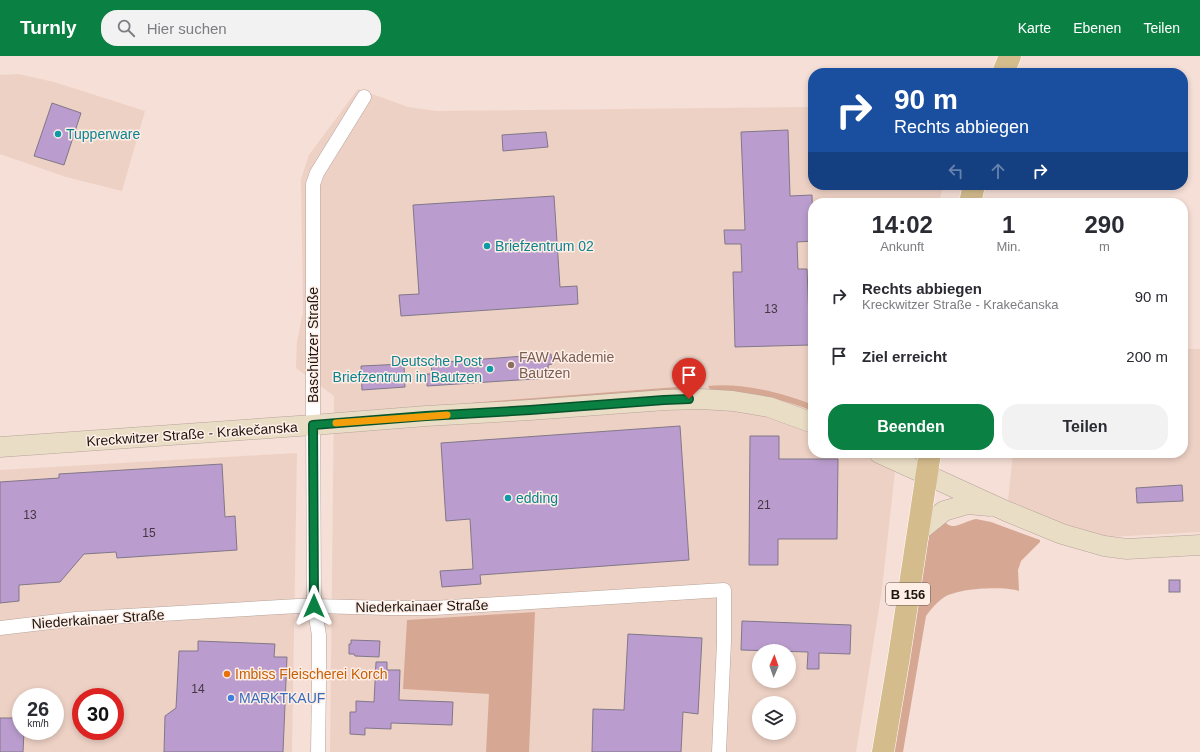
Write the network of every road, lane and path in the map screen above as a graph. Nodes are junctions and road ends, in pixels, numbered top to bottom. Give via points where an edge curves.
1 (1010, 56) edge
2 (1005, 68) edge
3 (364, 96) dead end
4 (808, 420) edge
5 (313, 425) junction
6 (0, 447) edge
7 (890, 458) edge
8 (929, 458) edge
9 (927, 475) junction
10 (998, 507) junction
11 (918, 532) junction
12 (1200, 545) edge
13 (314, 606) junction
14 (0, 628) edge
15 (318, 752) edge
16 (719, 752) edge
17 (882, 752) edge

1 - 2 main road
3 - 5 street, Baschützer Straße via 317,173 313,184
4 - 5 street, Kreckwitzer Straße - Krakečanska via 769,407 701,399
5 - 6 street, Kreckwitzer Straße - Krakečanska
5 - 13 street, Baschützer Straße
7 - 9 street
8 - 9 main road, B 156
9 - 10 street
9 - 11 main road, B 156
10 - 11 street via 968,504 944,511
10 - 12 street via 1062,534 1104,546 1127,549
11 - 17 main road, B 156
13 - 14 street, Niederkainaer Straße via 76,619
13 - 15 street, Baschützer Straße via 319,636
13 - 16 street, Niederkainaer Straße via 434,608 724,590

